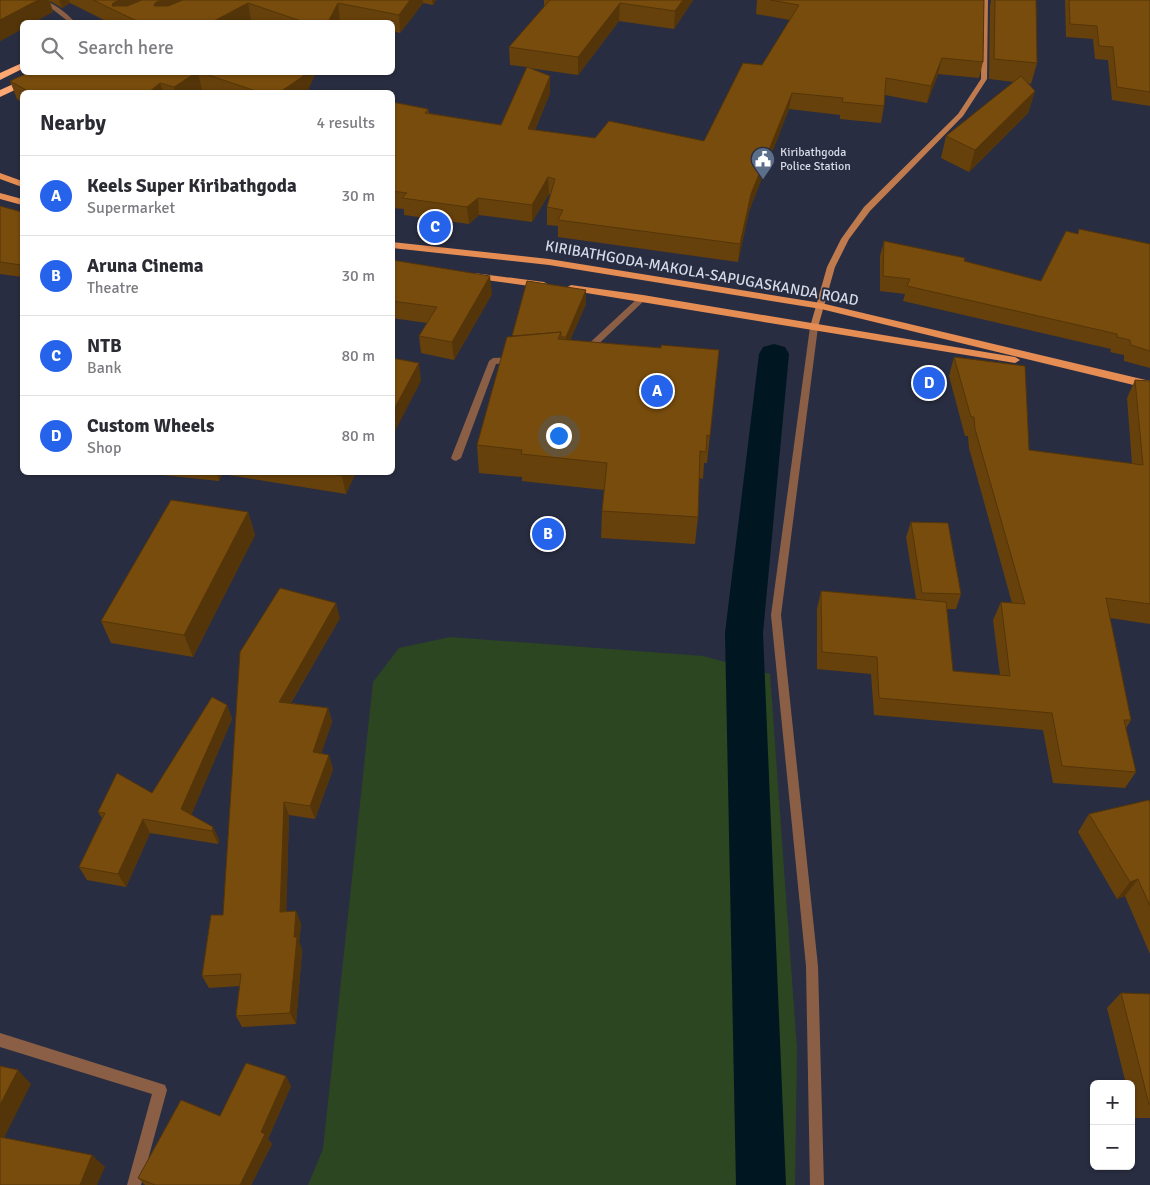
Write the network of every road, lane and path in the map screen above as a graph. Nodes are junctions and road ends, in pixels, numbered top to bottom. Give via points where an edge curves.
1 (40, 0) edge
2 (985, 0) edge
3 (48, 2) edge
4 (70, 20) edge
5 (20, 67) edge
6 (42, 75) edge
7 (0, 77) edge
8 (0, 94) edge
9 (0, 171) edge
10 (4, 178) edge
11 (20, 183) edge
12 (0, 196) edge
13 (20, 201) edge
14 (395, 245) edge
15 (460, 274) edge
16 (643, 298) junction
17 (821, 306) junction
18 (814, 327) junction
19 (574, 355) edge
20 (529, 358) edge
21 (1150, 386) edge
22 (456, 458) dead end
23 (0, 1040) edge
24 (134, 1185) edge
25 (817, 1185) edge

1 - 3 street
2 - 17 street via 984,79 961,115 866,209 831,267
3 - 4 street
5 - 7 highway
6 - 8 highway
9 - 10 main road
10 - 11 main road
12 - 13 main road
14 - 17 main road, KIRIBATHGODA-MAKOLA-SAPUGASKANDA ROAD via 549,262
15 - 16 main road, KIRIBATHGODA-MAKOLA-SAPUGASKANDA ROAD
16 - 18 main road, KIRIBATHGODA-MAKOLA-SAPUGASKANDA ROAD
16 - 19 street via 583,354
17 - 18 street
17 - 21 main road, KIRIBATHGODA-MAKOLA-SAPUGASKANDA ROAD
18 - 21 main road, KIRIBATHGODA-MAKOLA-SAPUGASKANDA ROAD
18 - 25 street via 776,615 812,966
20 - 22 street via 493,361
23 - 24 street via 160,1090

